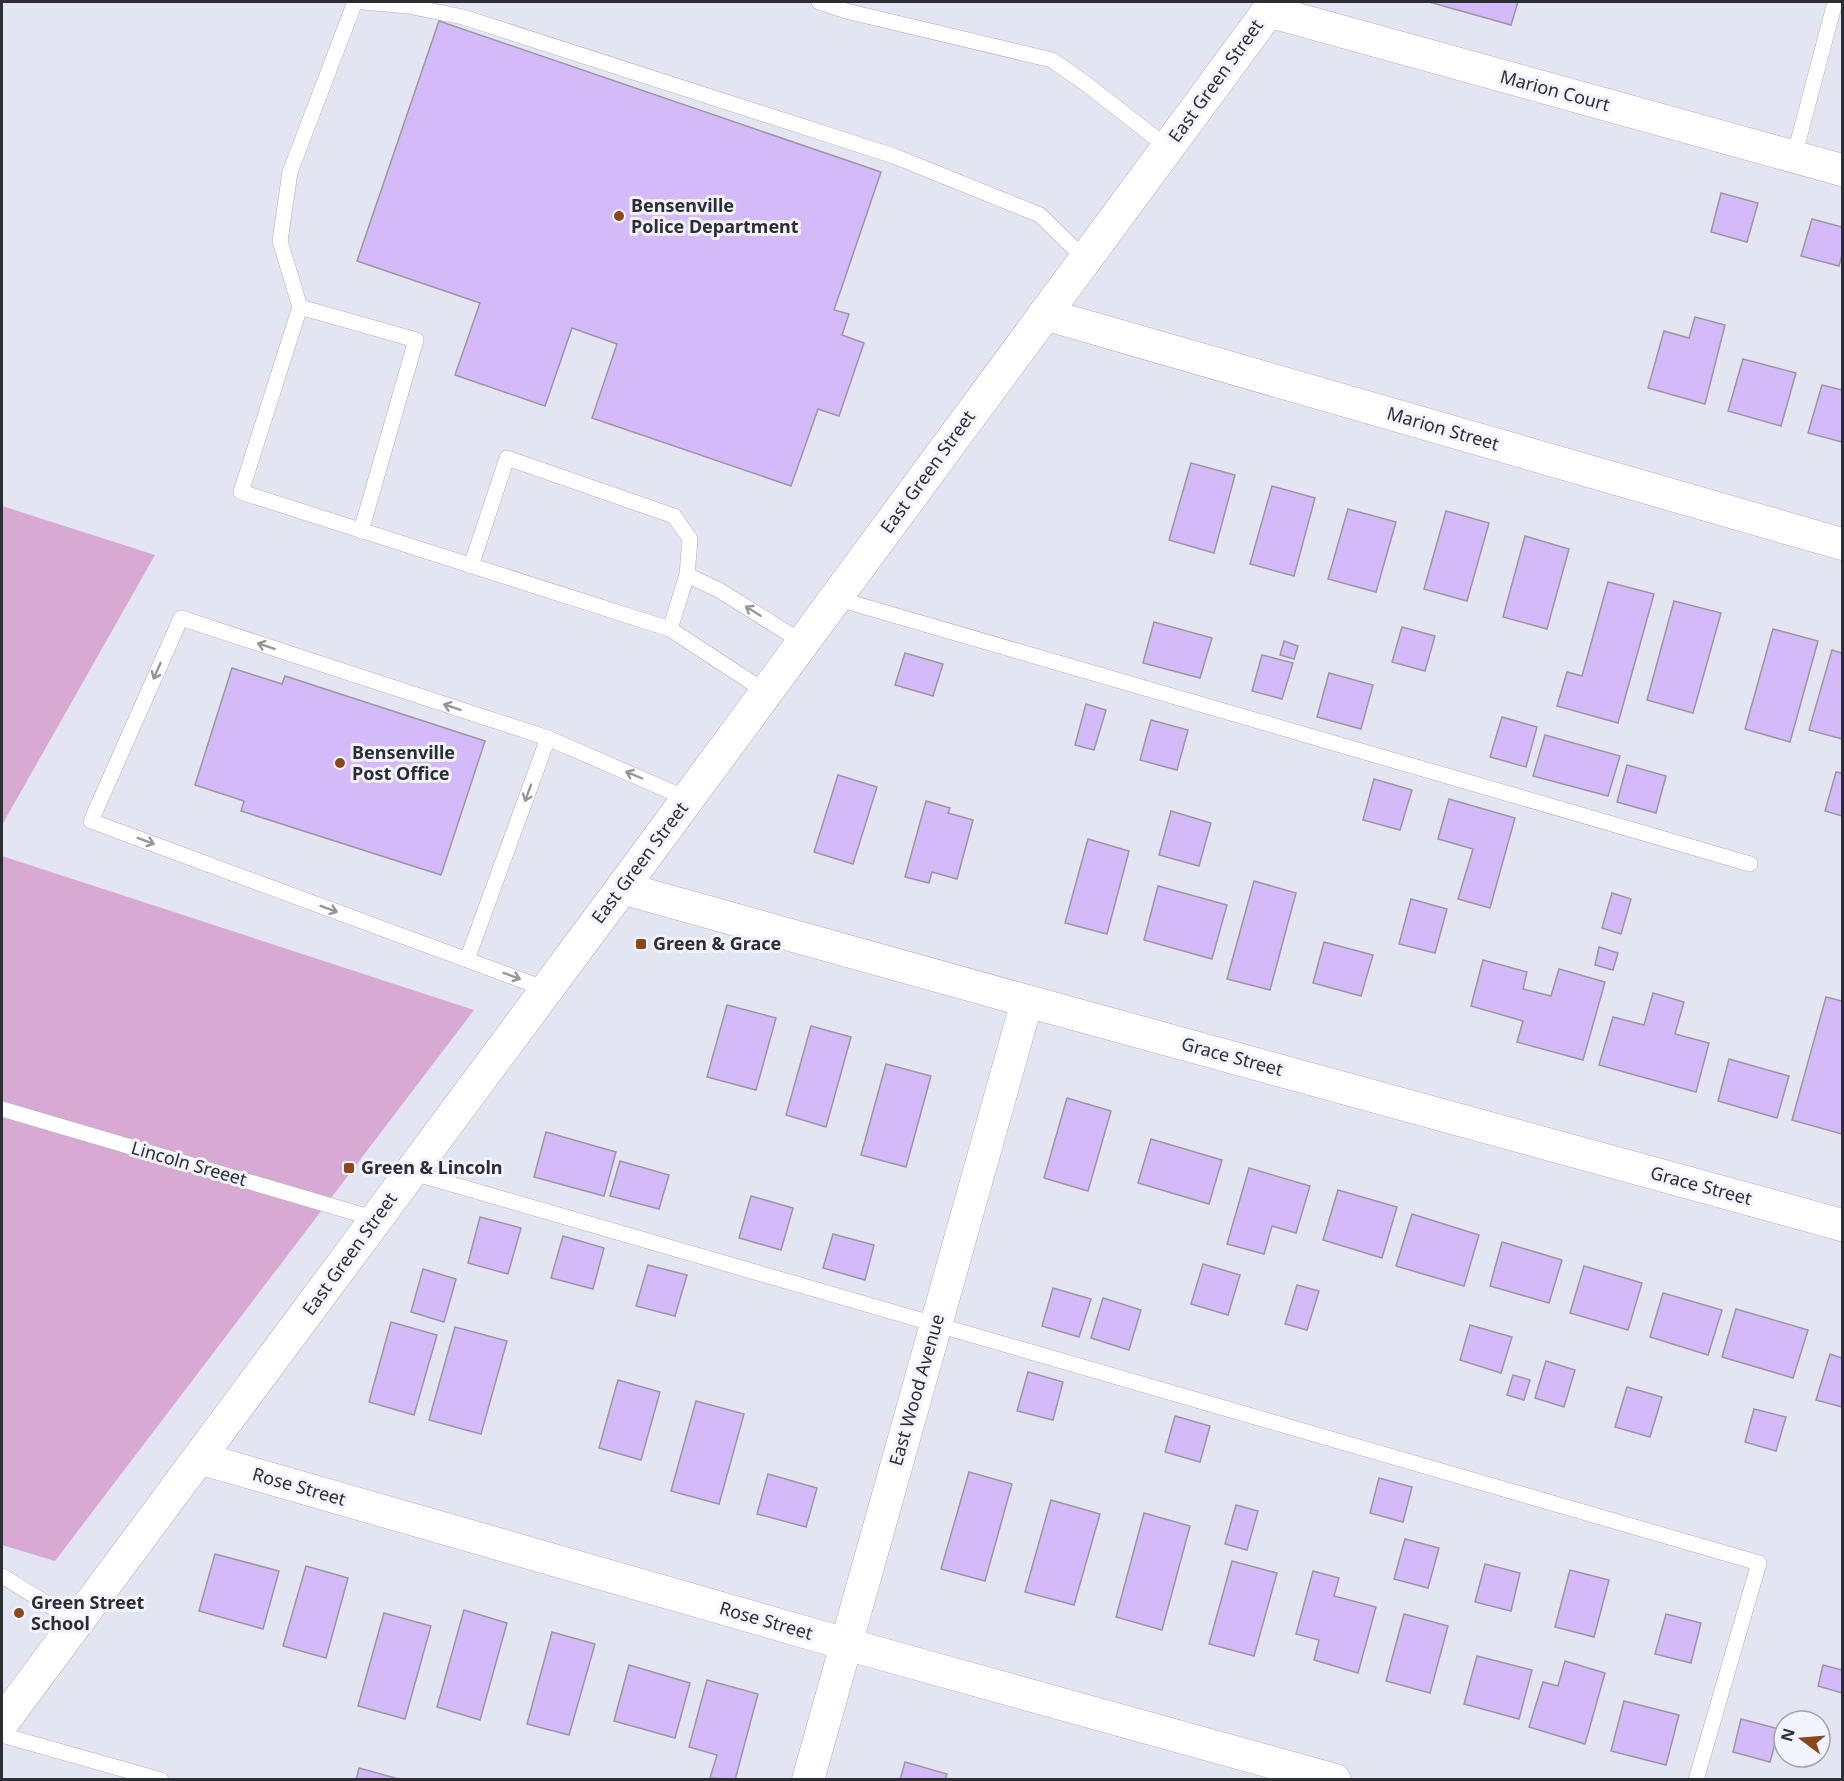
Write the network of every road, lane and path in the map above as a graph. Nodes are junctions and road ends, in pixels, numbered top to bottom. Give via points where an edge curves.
1 (355, 2) edge
2 (363, 2) edge
3 (819, 2) edge
4 (1835, 2) edge
5 (1271, 6) edge
6 (1167, 147) junction
7 (1794, 157) junction
8 (1842, 170) edge
9 (1085, 259) junction
10 (300, 307) junction
11 (1044, 314) junction
12 (361, 531) junction
13 (1842, 544) edge
14 (471, 566) junction
15 (687, 575) junction
16 (836, 598) junction
17 (670, 629) junction
18 (802, 642) junction
19 (766, 692) junction
20 (548, 738) junction
21 (688, 798) junction
22 (1750, 864) dead end
23 (622, 888) junction
24 (467, 960) junction
25 (546, 988) junction
26 (1027, 1001) junction
27 (2, 1109) edge
28 (410, 1172) junction
29 (376, 1219) junction
30 (1842, 1225) edge
31 (936, 1323) junction
32 (199, 1458) junction
33 (2, 1576) edge
34 (77, 1622) junction
35 (846, 1644) junction
36 (2, 1723) edge
37 (2, 1735) edge
38 (161, 1779) edge
39 (808, 1779) edge
40 (1335, 1779) edge
41 (1696, 1779) edge

1 - 10 lane via 290,172 280,241
2 - 9 lane via 463,17 894,156 1040,215
3 - 6 lane via 1052,60
4 - 7 lane
5 - 6 street, East Green Street
5 - 7 street, Marion Court
6 - 9 street, East Green Street
7 - 8 street, Marion Court
9 - 11 street, East Green Street
10 - 12 lane via 416,340
10 - 12 lane via 241,492
11 - 13 street, Marion Street
11 - 16 street, East Green Street
12 - 14 lane
14 - 15 lane via 507,458 674,516 690,539
14 - 17 lane
15 - 17 lane
18 -> 15 lane via 719,590
16 - 18 street, East Green Street
16 - 22 lane
17 - 19 lane
18 - 19 street, East Green Street
19 - 21 street, East Green Street
21 -> 20 lane
20 -> 24 lane
20 -> 24 lane via 181,618 91,821
21 - 23 street, East Green Street
23 - 25 street, East Green Street
23 - 26 street, Grace Street
24 -> 25 lane
25 - 28 street, East Green Street
26 - 30 street, Grace Street
26 - 31 street, East Wood Avenue
27 - 29 lane, Lincoln Sreeet
28 - 29 street, East Green Street
28 - 31 lane
29 - 32 street, East Green Street
31 - 35 street, East Wood Avenue
31 - 41 lane via 1758,1563
32 - 34 street, East Green Street
32 - 35 street, Rose Street
33 - 34 lane
34 - 36 street, East Green Street
35 - 39 street, East Wood Avenue
35 - 40 street, Rose Street
37 - 38 lane

